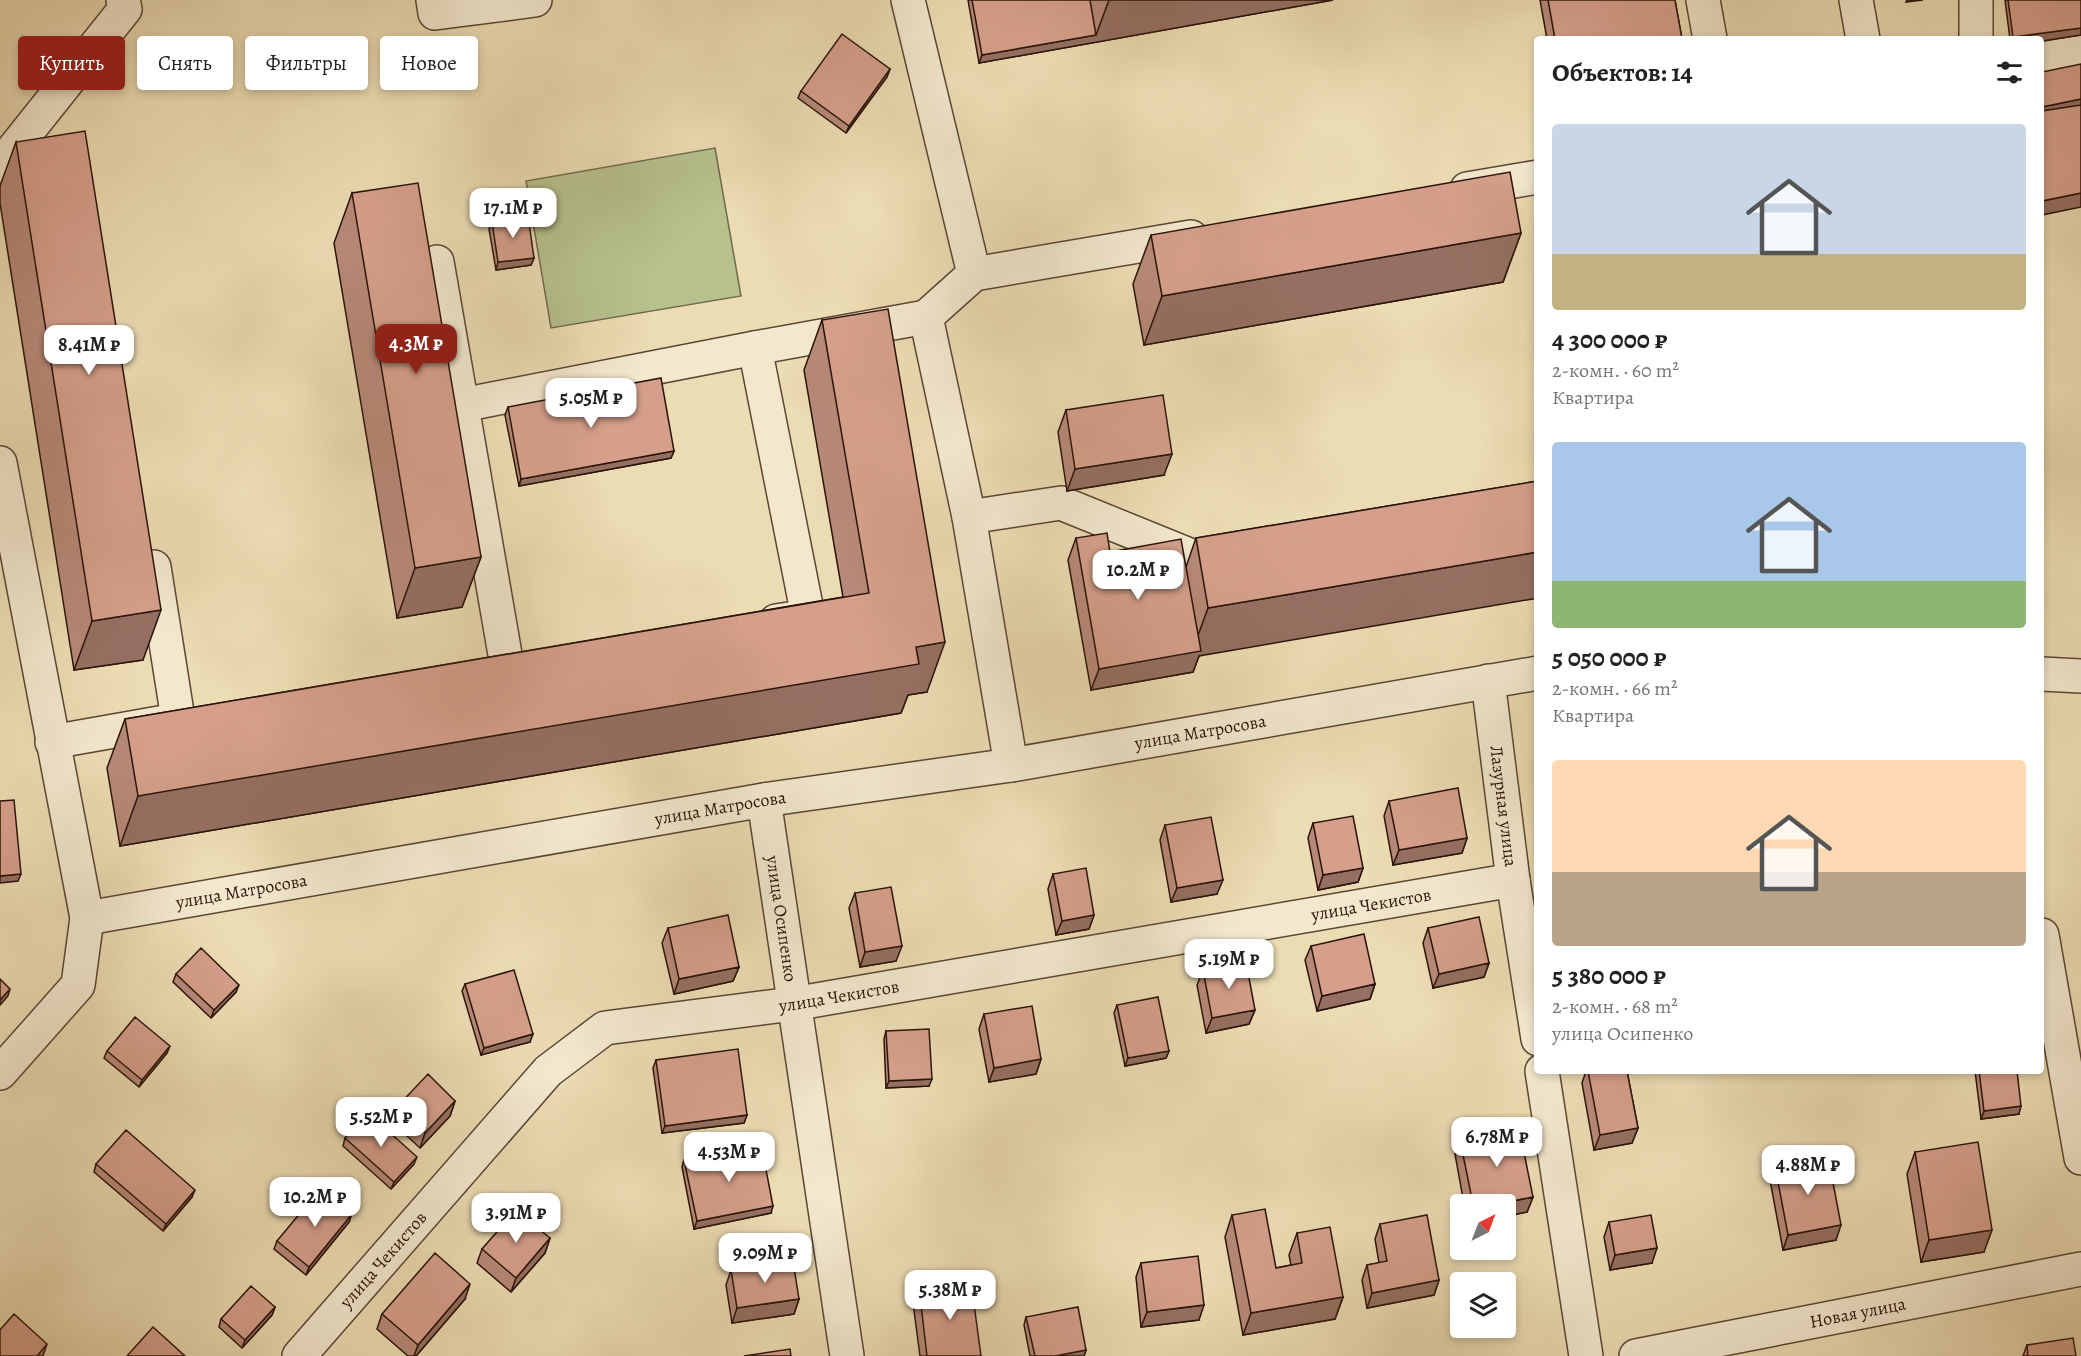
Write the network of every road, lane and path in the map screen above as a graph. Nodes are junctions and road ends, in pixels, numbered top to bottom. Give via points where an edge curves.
1 (123, 0) edge
2 (433, 0) edge
3 (535, 0) edge
4 (908, 0) edge
5 (1703, 0) edge
6 (1856, 0) edge
7 (1976, 0) edge
8 (1709, 36) edge
9 (1862, 36) edge
10 (1976, 36) edge
11 (2081, 52) edge
12 (2044, 59) edge
13 (10, 154) edge
14 (50, 156) edge
15 (1534, 178) edge
16 (1432, 195) edge
17 (1221, 231) edge
18 (437, 262) dead end
19 (974, 274) junction
20 (926, 317) junction
21 (755, 348) junction
22 (462, 405) junction
23 (0, 464) edge
24 (969, 517) junction
25 (148, 532) edge
26 (1258, 548) edge
27 (750, 625) edge
28 (542, 660) edge
29 (507, 666) junction
30 (472, 672) edge
31 (1534, 674) edge
32 (2044, 674) edge
33 (2081, 676) edge
34 (1488, 681) junction
35 (213, 714) edge
36 (178, 719) junction
37 (52, 742) junction
38 (1011, 765) junction
39 (764, 800) junction
40 (1513, 880) junction
41 (87, 918) junction
42 (2044, 943) edge
43 (793, 1004) junction
44 (1534, 1014) edge
45 (2073, 1062) edge
46 (0, 1073) edge
47 (1542, 1074) edge
48 (2081, 1158) edge
49 (2081, 1269) edge
50 (299, 1356) edge
51 (847, 1356) edge
52 (1586, 1356) edge
53 (1636, 1356) edge

1 - 13 street via 124,9
2 - 3 street via 435,13
4 - 19 street
5 - 8 street
6 - 9 street
7 - 10 street
11 - 12 street
13 - 14 street
15 - 16 street
17 - 19 street
18 - 22 street
19 - 20 street
20 - 21 street
20 - 24 street
21 - 22 street
21 - 27 street via 808,616
22 - 29 street
23 - 37 street
24 - 26 street via 1061,504 1199,559
24 - 38 street
25 - 36 street
28 - 29 street
29 - 30 street
31 - 34 street, улица Матросова
32 - 33 street
34 - 38 street, улица Матросова
34 - 40 street, Лазурная улица
35 - 36 street
36 - 37 street
37 - 41 street
38 - 39 street, улица Матросова
39 - 41 street, улица Матросова
39 - 43 street, улица Осипенко
40 - 43 street, улица Чекистов
40 - 44 street, Лазурная улица
41 - 46 street via 78,985
42 - 45 street
43 - 50 street, улица Чекистов via 604,1028 548,1071
43 - 51 street, улица Осипенко
45 - 48 street
47 - 52 street
49 - 53 street, Новая улица

